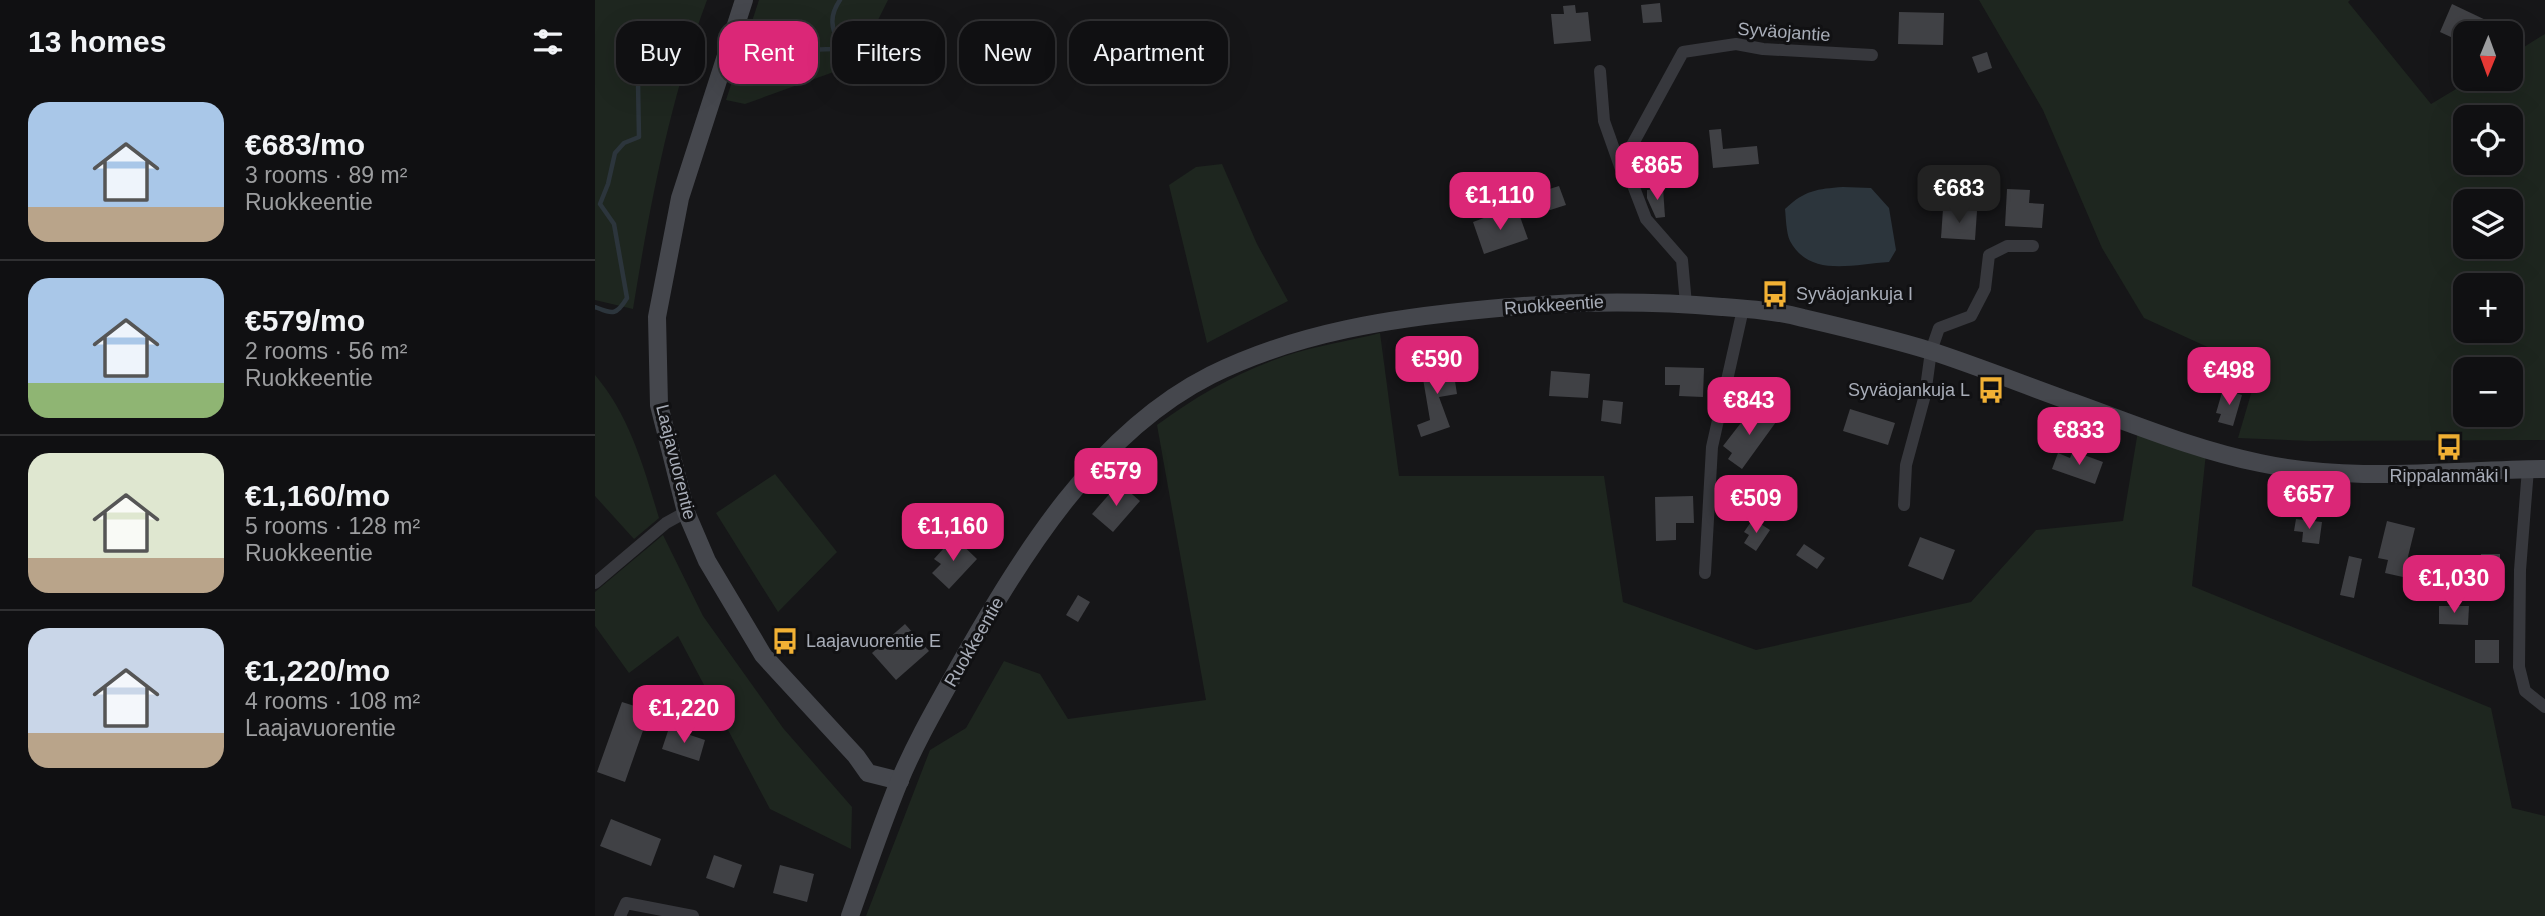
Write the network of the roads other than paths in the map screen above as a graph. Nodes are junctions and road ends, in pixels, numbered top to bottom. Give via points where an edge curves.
1 (744, 0) edge
2 (1872, 55) dead end
3 (1600, 71) dead end
4 (1628, 173) junction
5 (2032, 246) dead end
6 (1686, 304) junction
7 (1743, 309) junction
8 (1931, 351) junction
9 (2537, 469) edge
10 (1904, 505) dead end
11 (686, 512) junction
12 (1705, 573) dead end
13 (595, 583) edge
14 (2545, 707) edge
15 (900, 781) junction
16 (620, 916) edge
17 (692, 916) edge
18 (850, 916) edge

1 - 11 street, Laajavuorentie via 680,198 657,317 659,405
2 - 4 street, Syväojantie via 1736,44 1683,52 1630,149
3 - 4 street via 1604,121 1621,169
4 - 6 street via 1646,219 1682,260
5 - 8 street via 2007,246 1989,255 1985,289 1971,316 1939,328
6 - 7 street, Ruokkeentie
6 - 15 street, Ruokkeentie via 1563,302 1404,318 1302,339 1207,377 1132,430 1063,504 988,615
7 - 8 street, Ruokkeentie via 1794,315
7 - 12 street via 1712,447
8 - 9 street, Ruokkeentie via 2196,447 2263,464 2341,472
8 - 10 street via 1926,395 1906,465
9 - 14 street via 2520,570 2519,667 2525,691
11 - 13 street via 666,523
11 - 15 street, Laajavuorentie via 707,561 763,655 868,773
15 - 18 street, Ruokkeentie
16 - 17 street via 626,904

